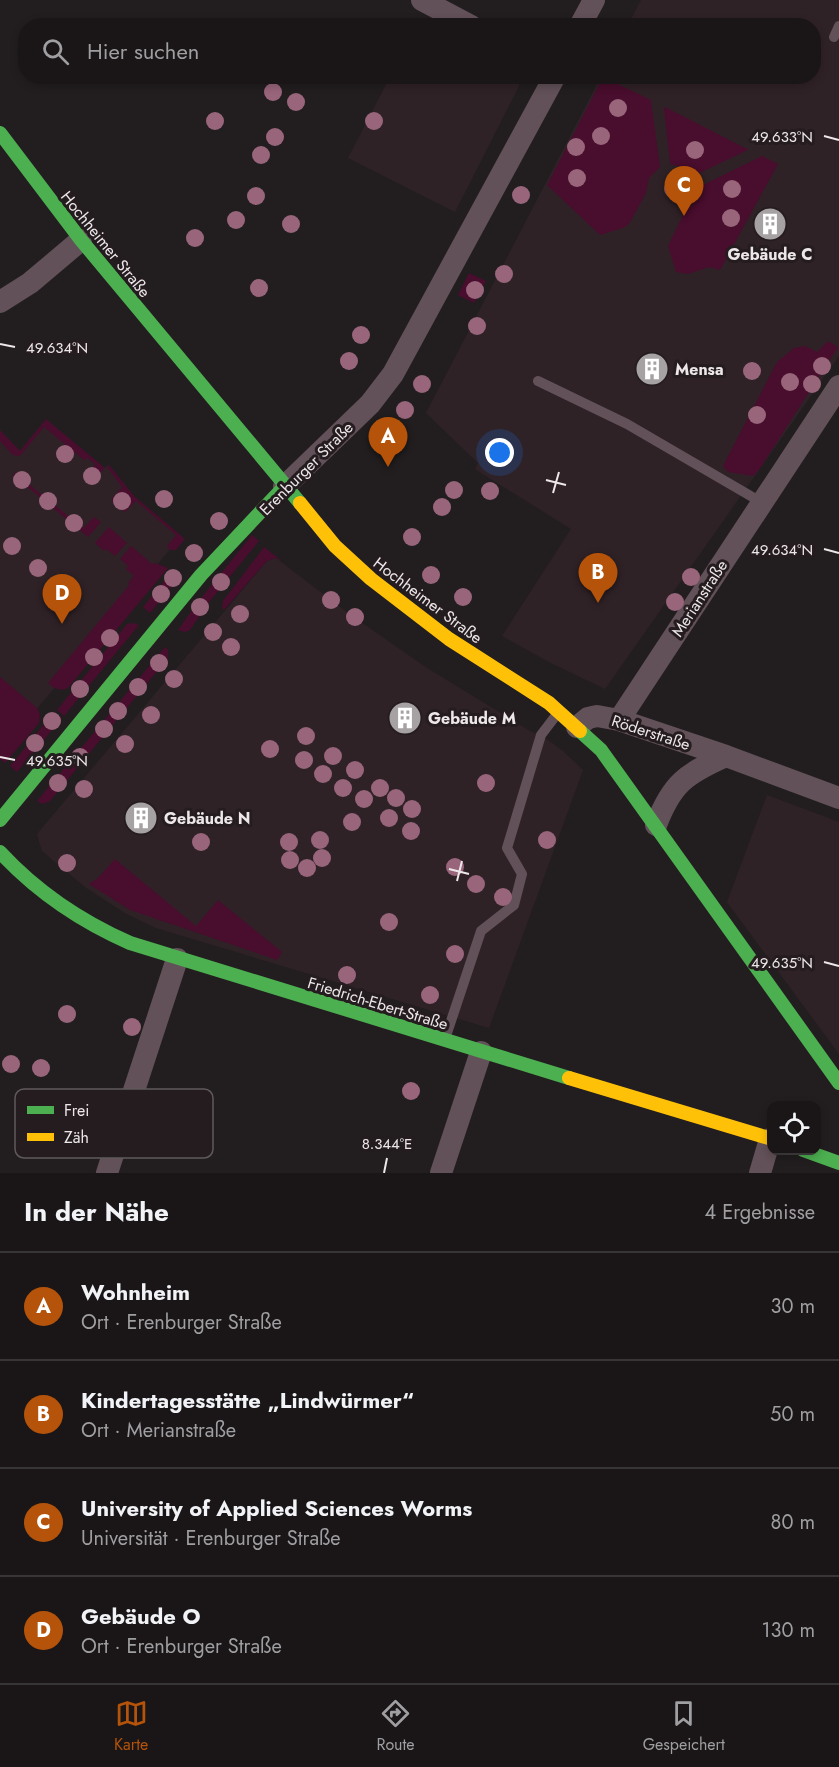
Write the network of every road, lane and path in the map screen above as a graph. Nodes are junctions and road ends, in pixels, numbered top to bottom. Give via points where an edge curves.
1 (422, 0) edge
2 (594, 0) edge
3 (456, 18) edge
4 (584, 18) edge
5 (839, 26) edge
6 (834, 37) dead end
7 (551, 84) edge
8 (0, 133) edge
9 (81, 240) junction
10 (0, 302) edge
11 (538, 381) dead end
12 (839, 386) edge
13 (284, 487) junction
14 (761, 502) junction
15 (559, 711) junction
16 (619, 720) junction
17 (577, 727) junction
18 (726, 756) junction
19 (839, 798) edge
20 (0, 820) edge
21 (656, 825) junction
22 (0, 852) edge
23 (177, 959) junction
24 (445, 1041) junction
25 (481, 1052) junction
26 (839, 1083) edge
27 (134, 1089) edge
28 (767, 1138) edge
29 (767, 1151) edge
30 (817, 1155) edge
31 (112, 1158) edge
32 (839, 1163) edge
33 (107, 1173) edge
34 (441, 1173) edge
35 (760, 1173) edge

1 - 3 street
2 - 4 street
5 - 6 lane
7 - 13 street, Erenburger Straße via 393,374 370,404
8 - 9 street, Hochheimer Straße
9 - 10 street via 30,283
9 - 13 street, Hochheimer Straße
11 - 14 lane via 627,424
12 - 14 street, Merianstraße
13 - 15 street, Hochheimer Straße via 335,546 371,579 449,639
13 - 20 street, Erenburger Straße via 201,575
14 - 16 street, Merianstraße
15 - 17 street, Hochheimer Straße
15 - 24 lane via 541,735 507,848 522,874 514,905 481,931
16 - 17 street, Röderstraße via 597,716
16 - 18 street, Röderstraße
17 - 21 street, Hochheimer Straße via 601,750
18 - 19 street, Röderstraße
18 - 21 street, Röderstraße via 688,775 674,788
21 - 26 street, Hochheimer Straße
22 - 23 street, Friedrich-Ebert-Straße via 33,885 85,922
23 - 24 street, Friedrich-Ebert-Straße
23 - 27 street
24 - 25 street, Friedrich-Ebert-Straße
25 - 28 street, Friedrich-Ebert-Straße
25 - 34 street
29 - 35 street
30 - 32 street
31 - 33 street

